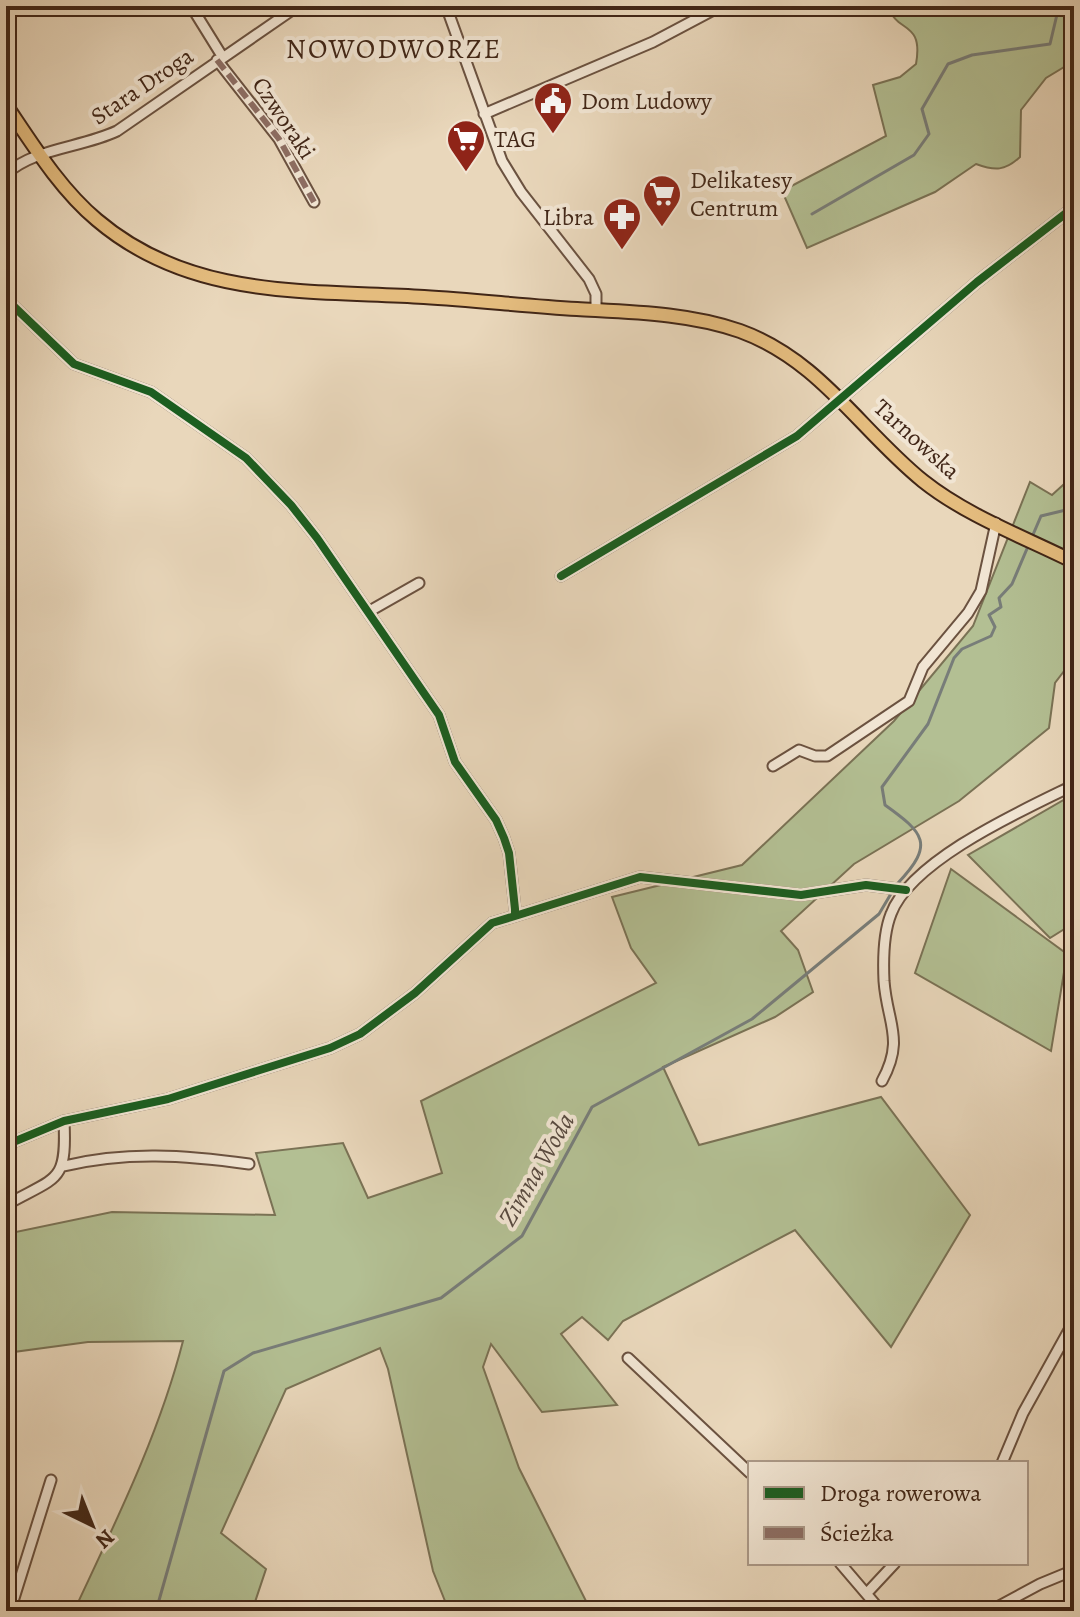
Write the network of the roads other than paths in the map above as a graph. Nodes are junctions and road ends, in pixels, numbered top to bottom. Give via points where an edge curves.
1 (191, 6) edge
2 (298, 6) edge
3 (446, 6) edge
4 (721, 6) edge
5 (220, 58) junction
6 (6, 105) edge
7 (484, 114) junction
8 (40, 154) junction
9 (6, 174) edge
10 (314, 202) dead end
11 (1074, 207) edge
12 (6, 299) edge
13 (596, 310) junction
14 (844, 400) junction
15 (996, 523) junction
16 (1074, 562) edge
17 (561, 576) dead end
18 (419, 583) dead end
19 (368, 612) junction
20 (773, 766) dead end
21 (1074, 785) edge
22 (906, 890) junction
23 (515, 916) junction
24 (882, 1081) dead end
25 (64, 1121) junction
26 (6, 1145) edge
27 (249, 1164) dead end
28 (64, 1166) junction
29 (6, 1205) edge
30 (1074, 1321) edge
31 (628, 1358) dead end
32 (1003, 1461) edge
33 (748, 1471) edge
34 (51, 1480) dead end
35 (842, 1565) edge
36 (893, 1565) edge
37 (1074, 1570) edge
38 (867, 1593) junction
39 (10, 1611) edge
40 (881, 1611) edge
41 (990, 1611) edge

1 - 5 street, Czworaki
2 - 5 street, Stara Droga
3 - 7 street
4 - 7 street via 653,42
5 - 8 street, Stara Droga via 117,131 89,144
5 - 10 street, Czworaki via 279,139
6 - 8 main road, Tarnowska
7 - 13 street via 521,192 593,286
8 - 9 street, Stara Droga
8 - 13 main road, Tarnowska via 97,221 186,273 257,287
11 - 14 street via 977,282
12 - 19 street via 74,364 151,392 246,458 317,538
13 - 14 main road, Tarnowska via 725,326 786,353
14 - 15 main road, Tarnowska via 924,481
14 - 17 street via 787,443
15 - 16 main road, Tarnowska
15 - 20 street via 981,591 923,667 909,701 827,756 799,750
18 - 19 street
19 - 23 street via 439,715 455,762 496,820 509,853
21 - 22 street via 933,862
22 - 23 street via 866,885 801,895 640,877
22 - 24 street via 891,912 885,940 884,980 895,1045
23 - 25 street via 492,923 415,993 360,1034 330,1048 168,1099
25 - 26 street
25 - 28 street
27 - 28 street via 125,1155
28 - 29 street via 58,1175
30 - 32 street
31 - 33 street
34 - 39 street
35 - 38 street
36 - 38 street
37 - 41 street
38 - 40 street

